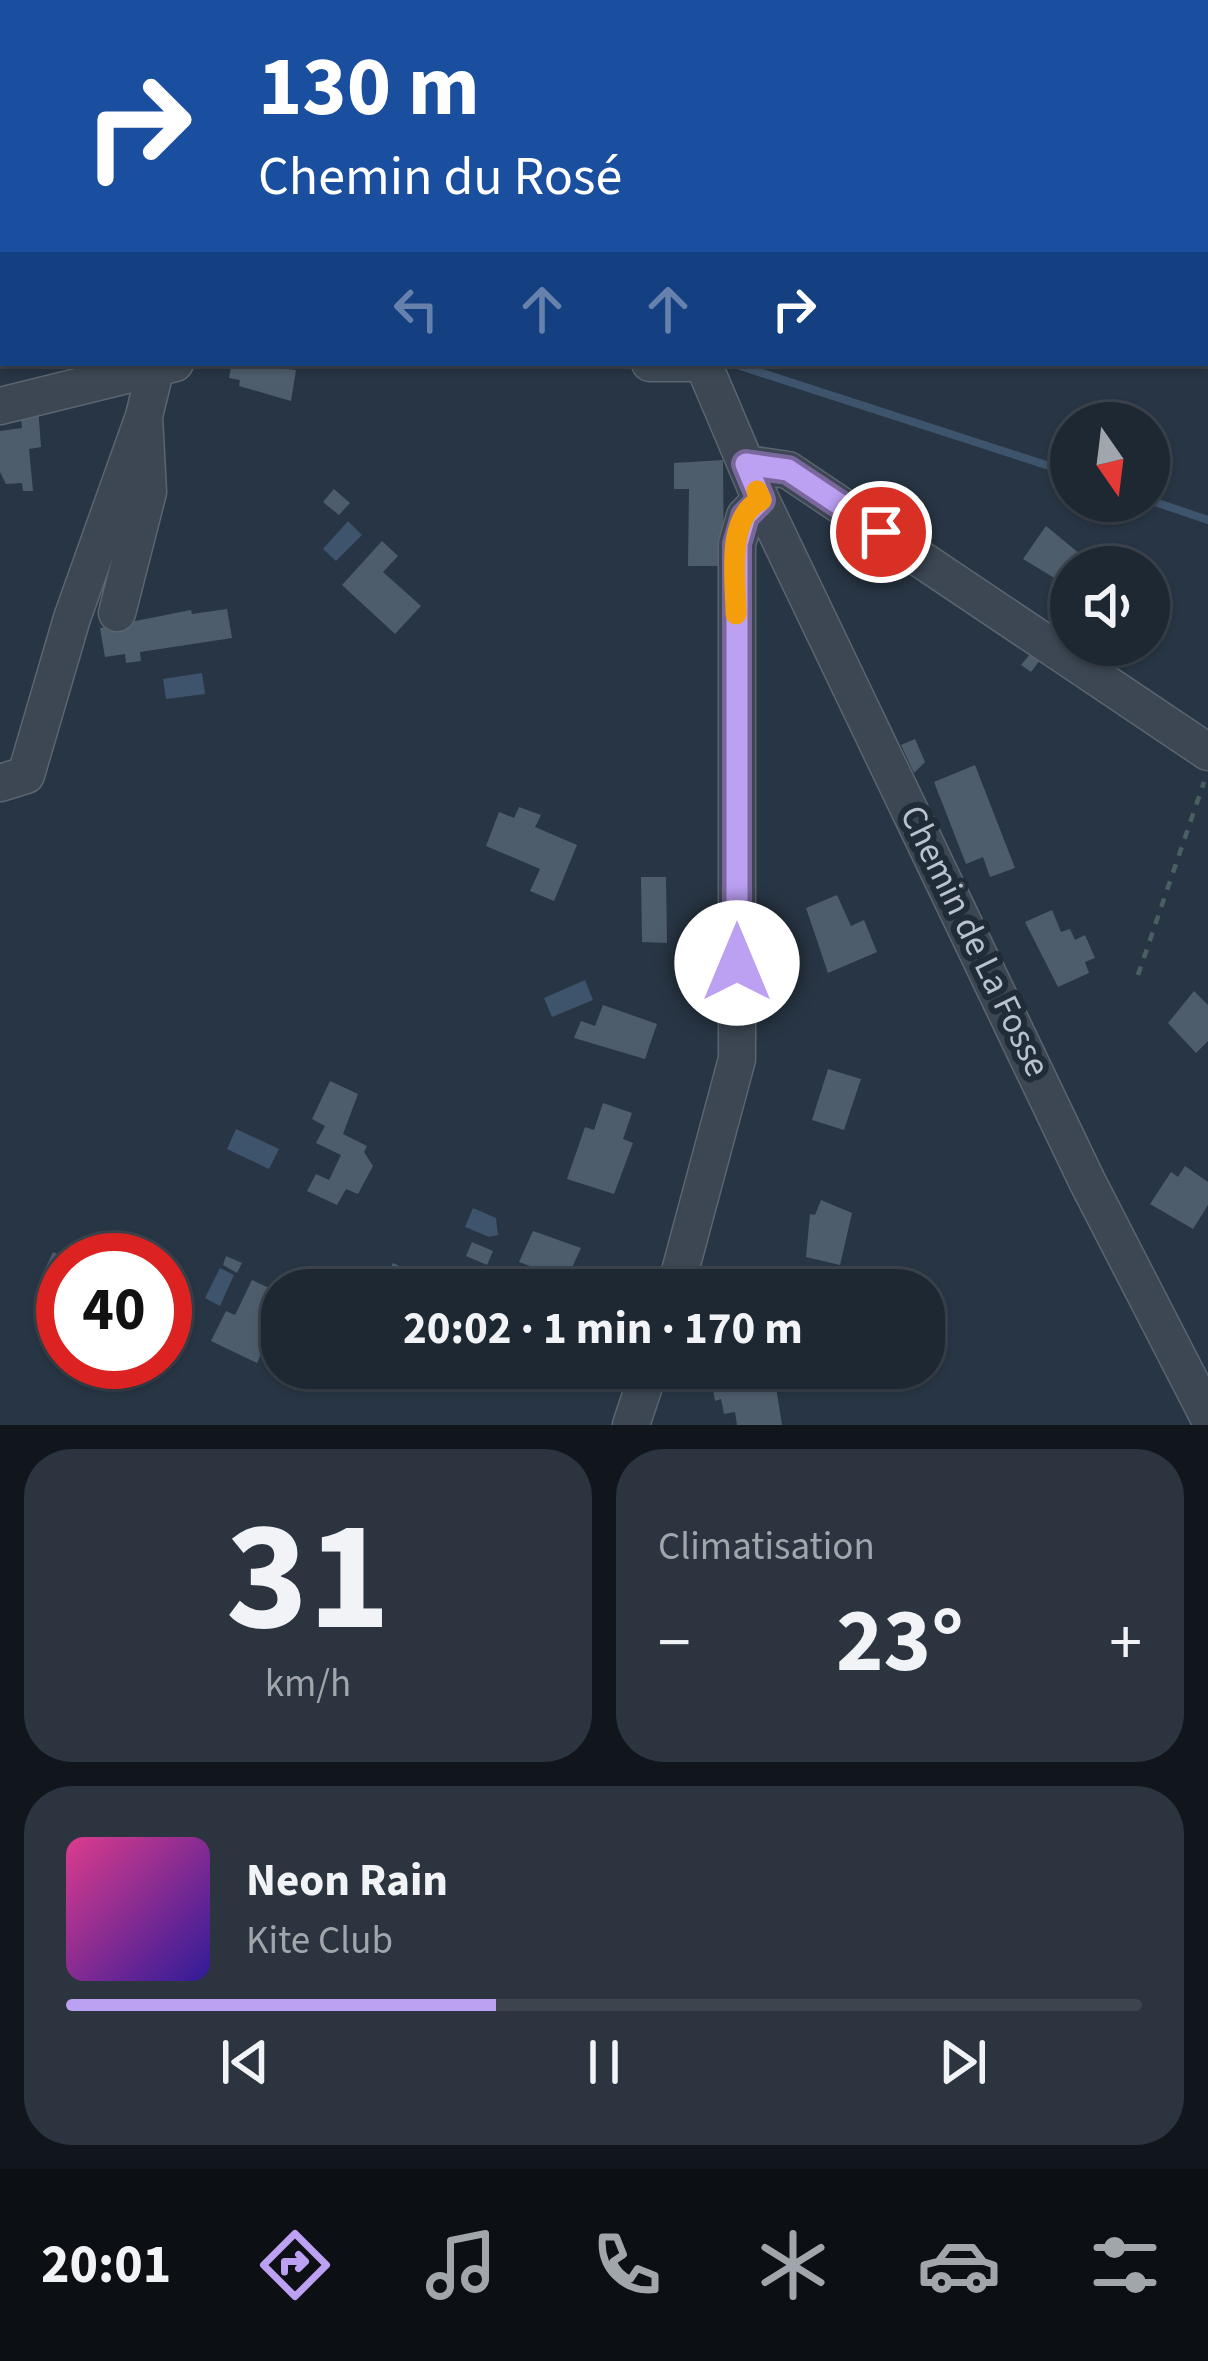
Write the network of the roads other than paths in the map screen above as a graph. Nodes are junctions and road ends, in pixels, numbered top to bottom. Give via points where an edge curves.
1 (161, 366) edge
2 (165, 366) edge
3 (709, 377) edge
4 (0, 406) edge
5 (144, 416) junction
6 (746, 464) junction
7 (761, 500) junction
8 (117, 613) dead end
9 (1208, 752) edge
10 (0, 783) edge
11 (681, 1269) edge
12 (643, 1389) edge
13 (1208, 1416) edge
14 (631, 1425) edge

1 - 4 street
2 - 5 street
3 - 6 street, Chemin de La Fosse
5 - 8 street via 148,492
5 - 10 street via 26,775
6 - 7 street, Chemin de La Fosse
6 - 9 street via 788,470
7 - 11 street via 745,516 737,544 737,1058
7 - 13 street, Chemin de La Fosse
12 - 14 street

